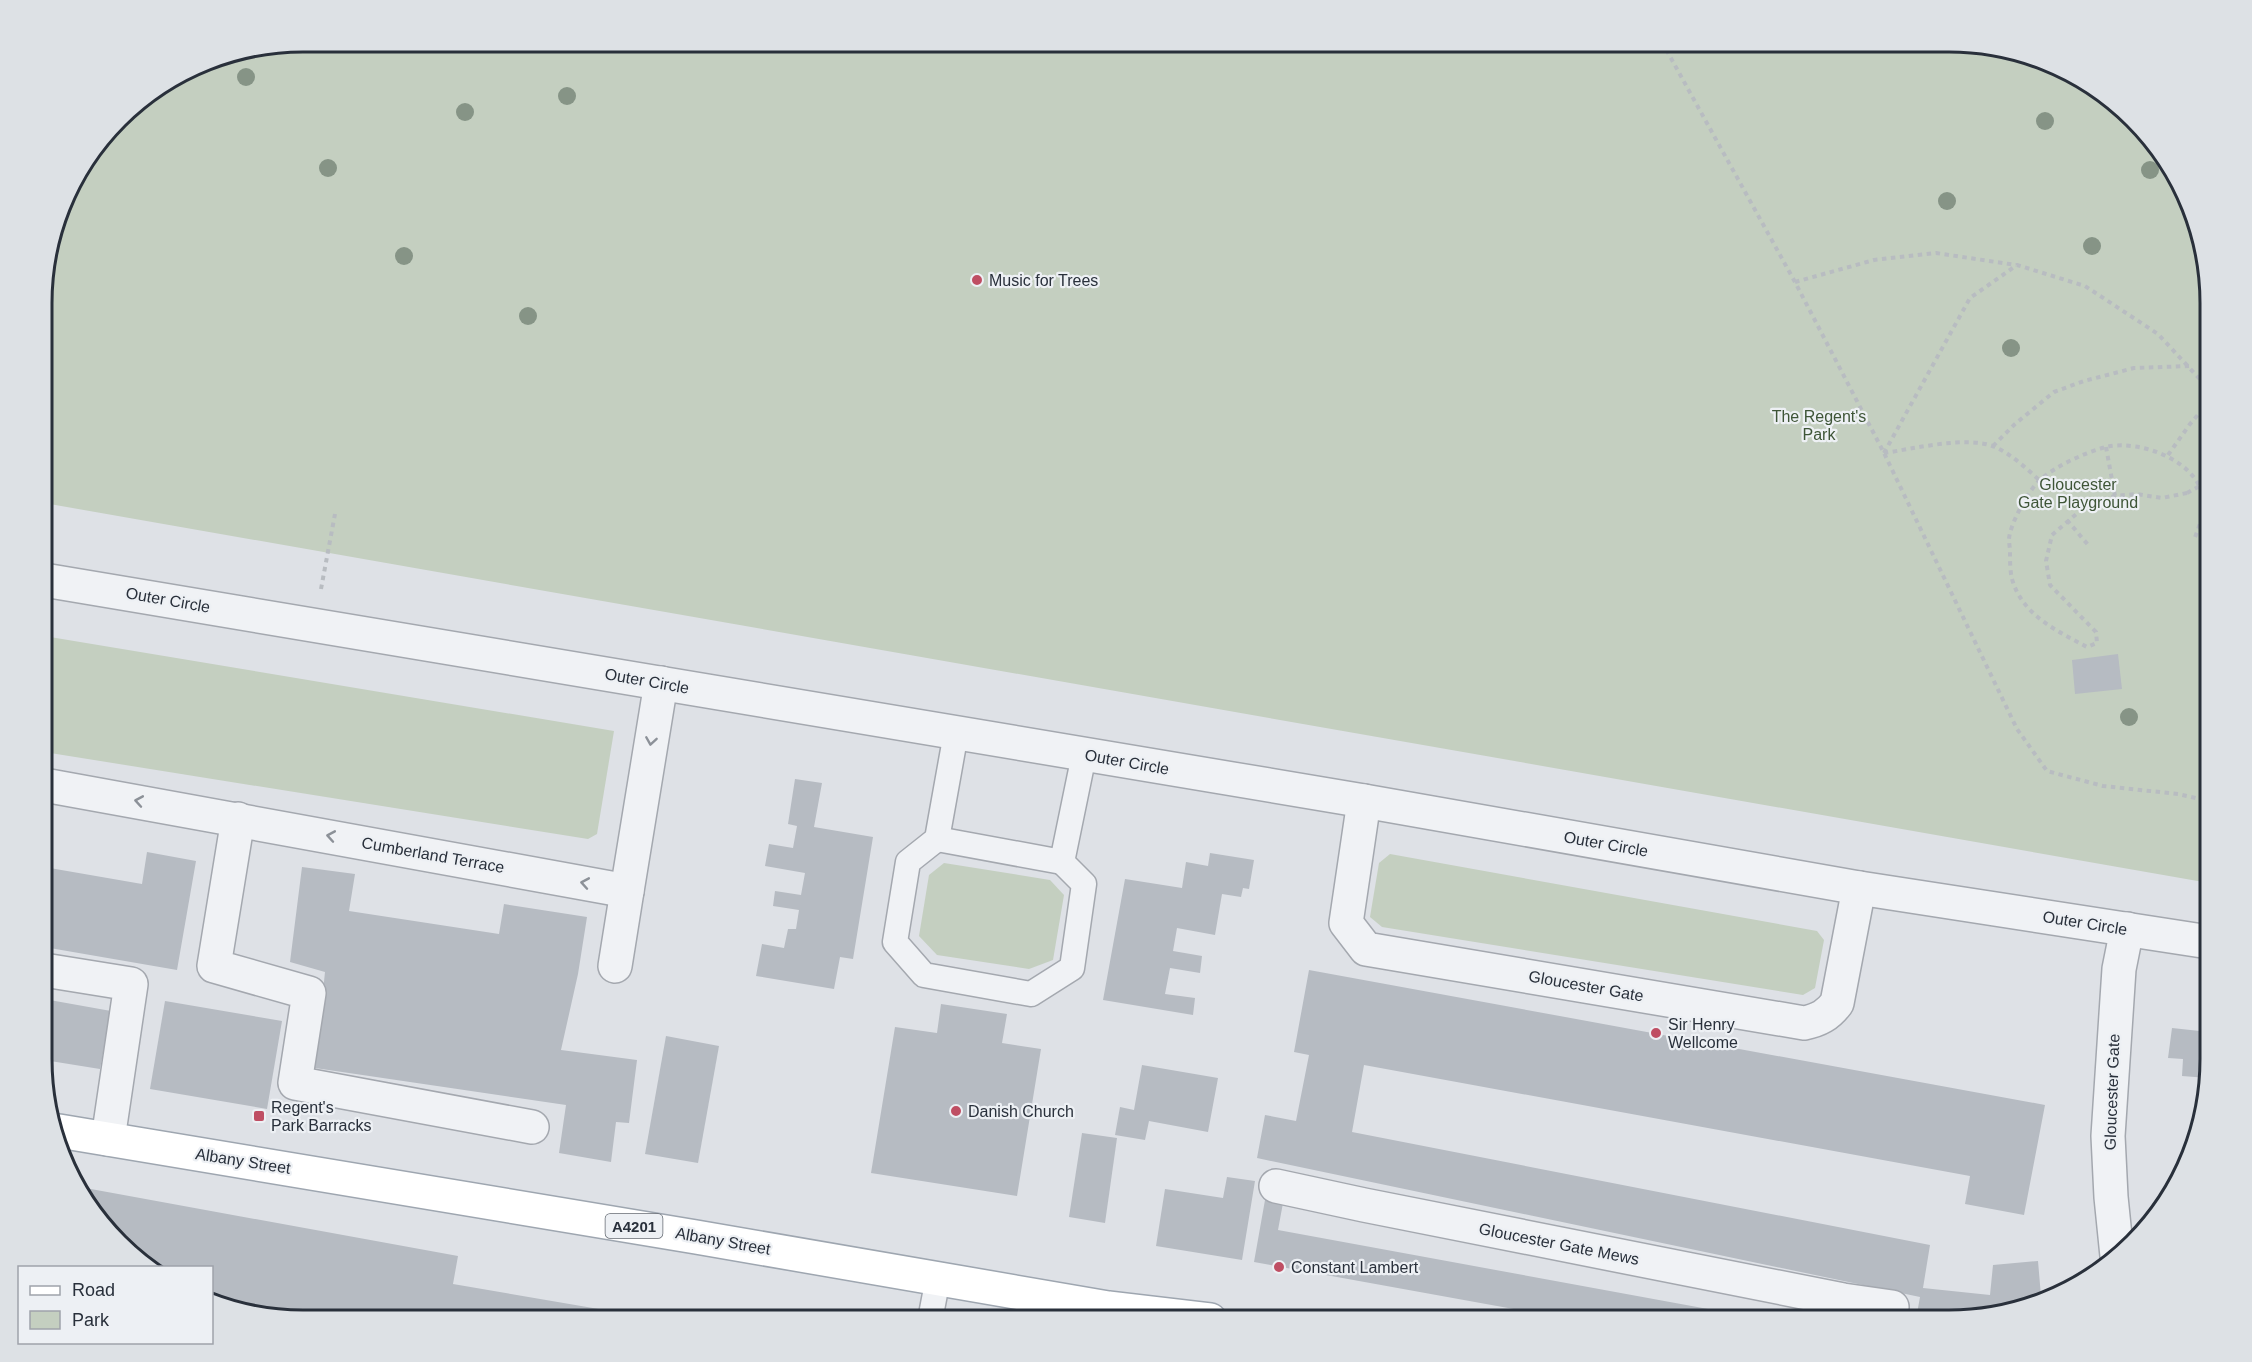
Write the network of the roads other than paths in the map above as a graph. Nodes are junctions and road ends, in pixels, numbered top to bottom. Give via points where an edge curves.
1 (52, 581) edge
2 (661, 683) junction
3 (956, 733) junction
4 (1084, 755) junction
5 (52, 786) edge
6 (1364, 801) junction
7 (238, 819) junction
8 (937, 839) junction
9 (1062, 862) junction
10 (1859, 888) junction
11 (627, 891) junction
12 (2127, 929) junction
13 (2199, 940) edge
14 (615, 966) dead end
15 (52, 971) edge
16 (532, 1127) dead end
17 (64, 1132) edge
18 (108, 1139) junction
19 (1276, 1186) dead end
20 (2116, 1245) edge
21 (938, 1278) junction
22 (1892, 1307) dead end
23 (932, 1310) edge
24 (1088, 1310) edge
25 (1841, 1310) edge

1 - 2 street, Outer Circle
2 - 3 street, Outer Circle
2 -> 11 street
3 - 4 street, Outer Circle
3 - 8 lane
4 - 6 street, Outer Circle
4 - 9 lane
7 -> 5 street, Cumberland Terrace
6 - 10 street, Outer Circle
6 - 10 street, Gloucester Gate via 1346,923 1366,949 1804,1023 1816,1021 1837,1004
11 -> 7 street, Cumberland Terrace
7 - 16 street via 214,966 309,993 295,1083
8 - 9 lane
8 - 9 lane via 908,862 895,942 924,975 1031,994 1072,968 1084,884
10 - 12 street, Outer Circle
11 - 14 street
12 - 13 street, Outer Circle
12 - 20 street, Gloucester Gate via 2120,969 2108,1136
15 - 18 street via 131,984
17 - 18 main road, Albany Street / A4201
18 - 21 main road, Albany Street / A4201
19 - 25 street, Gloucester Gate Mews
21 - 23 lane
21 - 24 main road, Albany Street / A4201
22 - 25 street, Gloucester Gate Mews

